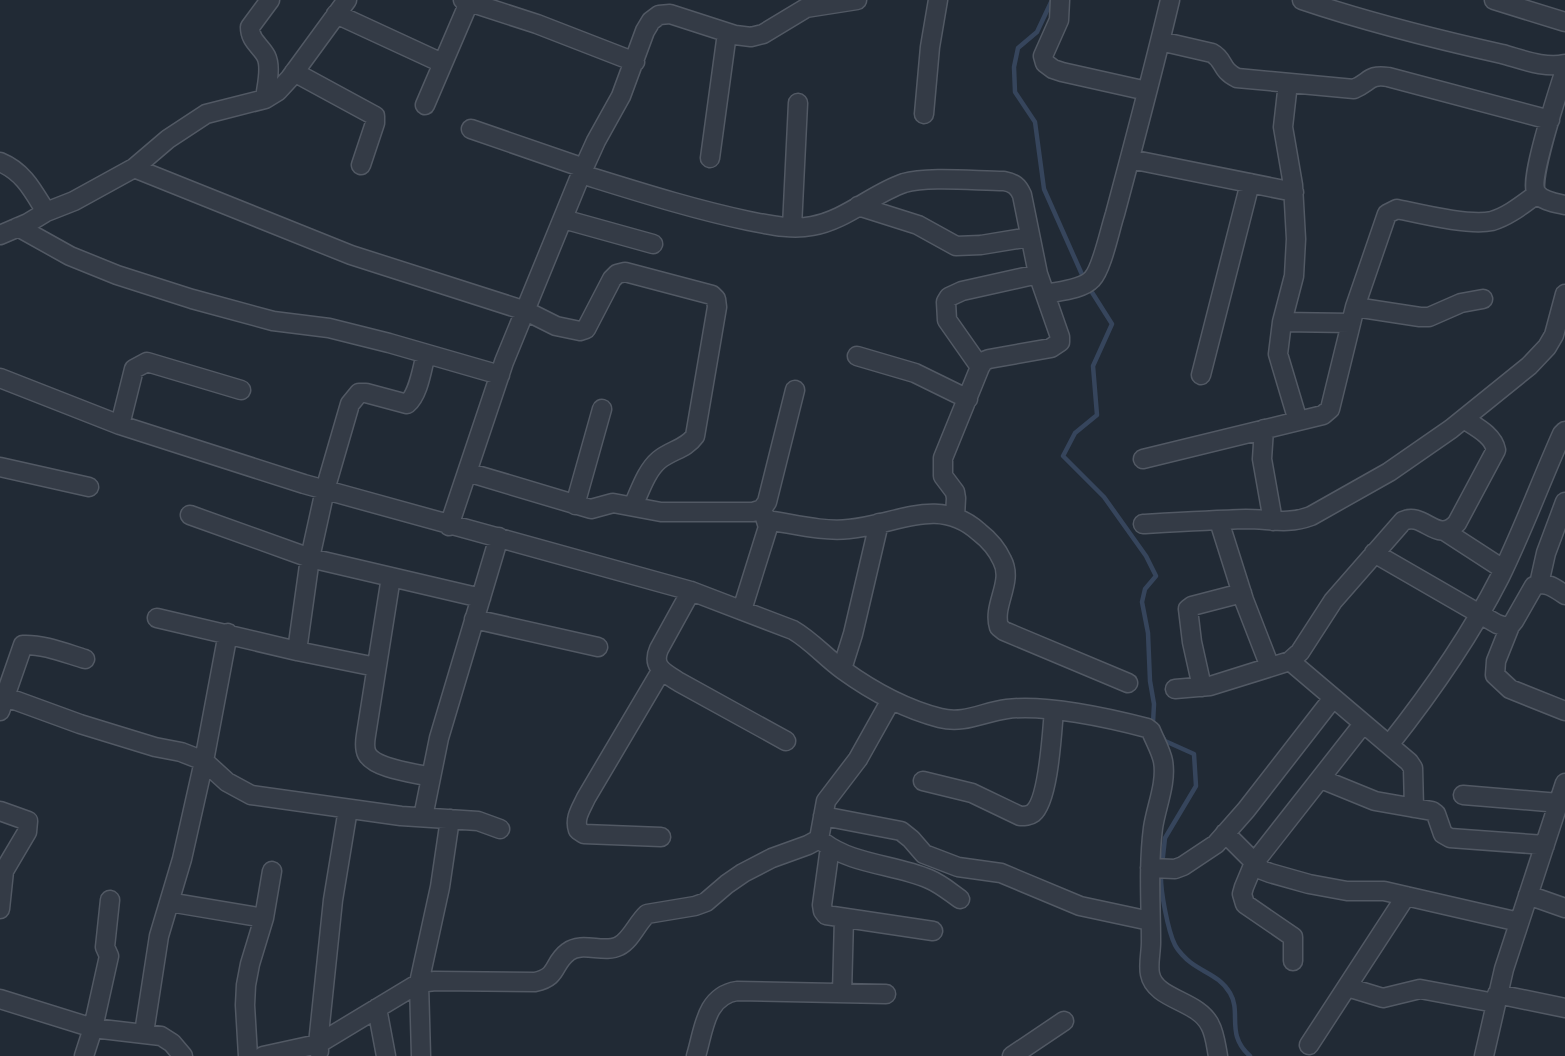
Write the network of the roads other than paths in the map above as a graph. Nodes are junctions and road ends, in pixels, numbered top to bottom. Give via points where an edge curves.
1 (270, 0) edge
2 (856, 0) edge
3 (938, 0) edge
4 (1060, 0) edge
5 (1170, 0) edge
6 (1302, 0) edge
7 (1494, 0) edge
8 (467, 1) edge
9 (342, 7) edge
10 (1565, 22) edge
11 (727, 33) junction
12 (1160, 41) junction
13 (635, 62) junction
14 (442, 63) junction
15 (1565, 64) edge
16 (1565, 70) edge
17 (294, 72) junction
18 (1288, 83) junction
19 (1147, 91) junction
20 (1562, 94) edge
21 (265, 99) junction
22 (798, 103) dead end
23 (425, 105) dead end
24 (924, 114) dead end
25 (1551, 120) junction
26 (471, 129) dead end
27 (710, 158) dead end
28 (1130, 159) junction
29 (0, 162) edge
30 (360, 165) dead end
31 (134, 168) junction
32 (582, 171) junction
33 (1250, 183) junction
34 (1294, 192) junction
35 (1537, 194) junction
36 (1565, 205) edge
37 (858, 207) junction
38 (46, 212) junction
39 (563, 219) junction
40 (792, 227) junction
41 (18, 228) junction
42 (0, 235) edge
43 (1030, 237) junction
44 (653, 244) dead end
45 (1038, 274) junction
46 (1044, 294) junction
47 (1565, 294) edge
48 (1483, 299) dead end
49 (526, 311) junction
50 (1352, 315) junction
51 (1282, 322) junction
52 (1556, 348) edge
53 (426, 354) junction
54 (857, 356) dead end
55 (980, 367) junction
56 (500, 375) junction
57 (1201, 375) dead end
58 (0, 378) edge
59 (241, 390) dead end
60 (795, 390) dead end
61 (968, 399) junction
62 (602, 409) dead end
63 (1464, 419) junction
64 (1298, 422) junction
65 (120, 425) junction
66 (1264, 429) junction
67 (1565, 431) edge
68 (1143, 459) dead end
69 (0, 467) edge
70 (467, 472) junction
71 (89, 487) dead end
72 (325, 490) junction
73 (1565, 502) edge
74 (575, 505) junction
75 (633, 506) junction
76 (190, 515) dead end
77 (765, 515) junction
78 (955, 517) junction
79 (1219, 521) junction
80 (1273, 521) junction
81 (879, 523) junction
82 (1143, 524) dead end
83 (449, 526) junction
84 (1446, 532) junction
85 (499, 537) junction
86 (1374, 554) junction
87 (310, 558) junction
88 (1503, 569) junction
89 (391, 577) junction
90 (1539, 584) junction
91 (691, 591) junction
92 (1242, 593) junction
93 (1565, 595) edge
94 (481, 597) junction
95 (742, 610) junction
96 (1479, 615) junction
97 (157, 618) dead end
98 (474, 619) junction
99 (1510, 626) junction
100 (228, 633) junction
101 (598, 647) dead end
102 (297, 651) junction
103 (85, 659) dead end
104 (1290, 661) junction
105 (376, 667) junction
106 (1270, 667) junction
107 (842, 669) junction
108 (661, 671) junction
109 (1128, 683) dead end
110 (1202, 687) junction
111 (1175, 689) dead end
112 (1333, 698) junction
113 (891, 700) junction
114 (3, 704) edge
115 (1054, 710) junction
116 (1565, 711) edge
117 (1363, 724) junction
118 (786, 741) dead end
119 (1389, 745) junction
120 (204, 761) junction
121 (431, 777) junction
122 (1321, 779) junction
123 (923, 781) dead end
124 (1565, 783) edge
125 (1463, 795) dead end
126 (1558, 803) junction
127 (1414, 808) junction
128 (348, 809) junction
129 (0, 811) edge
130 (823, 816) junction
131 (423, 817) junction
132 (450, 819) junction
133 (500, 829) dead end
134 (1225, 833) junction
135 (661, 837) dead end
136 (1553, 838) edge
137 (825, 843) junction
138 (1254, 863) junction
139 (1161, 868) junction
140 (272, 871) dead end
141 (1528, 895) junction
142 (1406, 896) junction
143 (960, 899) dead end
144 (110, 900) dead end
145 (169, 902) junction
146 (1565, 908) edge
147 (0, 909) edge
148 (264, 918) junction
149 (844, 918) junction
150 (1150, 921) junction
151 (1519, 922) junction
152 (933, 931) dead end
153 (1293, 961) dead end
154 (419, 983) junction
155 (1347, 987) junction
156 (842, 993) junction
157 (886, 994) dead end
158 (1496, 998) junction
159 (0, 999) edge
160 (377, 1008) junction
161 (1565, 1008) edge
162 (1064, 1021) dead end
163 (93, 1028) junction
164 (144, 1033) junction
165 (1309, 1045) dead end
166 (318, 1050) edge
167 (175, 1052) edge
168 (702, 1055) edge
169 (84, 1056) edge
170 (248, 1056) edge
171 (263, 1056) edge
172 (386, 1056) edge
173 (421, 1056) edge
174 (1012, 1056) edge
175 (1218, 1056) edge
176 (1484, 1056) edge

1 - 21 street via 250,27 268,73
2 - 11 street via 806,8 763,34 751,37
3 - 24 street
4 - 19 street via 1059,20 1043,56 1045,63 1062,72
5 - 12 street
6 - 15 street via 1444,41 1544,64
7 - 10 street
8 - 13 street
8 - 14 street
9 - 14 street
9 - 17 street
11 - 13 street via 670,14 659,15 645,31
11 - 27 street
12 - 18 street via 1212,53 1227,73 1238,78
12 - 19 street
13 - 32 street
14 - 23 street
16 - 20 street
17 - 21 street via 278,91
17 - 30 street via 375,116
18 - 25 street via 1354,89 1378,75
18 - 34 street via 1283,127
19 - 28 street
20 - 25 street
21 - 31 street via 206,114
22 - 40 street
25 - 35 street via 1536,174
26 - 32 street
28 - 33 street
28 - 46 street via 1106,245 1085,284
29 - 38 street via 22,175
31 - 38 street
31 - 49 street via 351,255
32 - 39 street
32 - 40 street via 714,213
33 - 34 street
33 - 57 street
34 - 51 street via 1294,276
35 - 36 street via 1544,200
35 - 50 street via 1506,215 1484,222 1391,211
37 - 40 street via 815,226
37 - 43 street via 918,225 956,246
37 - 43 street via 904,183 920,180 1004,181 1018,187 1022,195
38 - 41 street
39 - 44 street
39 - 49 street
41 - 42 street
41 - 53 street via 80,260 171,292 273,321 329,328
43 - 45 street
45 - 46 street
45 - 55 street via 949,297 947,320
46 - 55 street via 1060,337 1057,346 989,358
47 - 52 street
48 - 50 street via 1429,316
49 - 56 street
49 - 75 street via 568,330 586,329 612,279 625,272 704,292 716,299 696,436 657,462
50 - 51 street
50 - 64 street via 1330,409
51 - 64 street via 1278,354
52 - 63 street
53 - 56 street
53 - 72 street via 407,404 366,393 355,397
54 - 61 street via 915,373
55 - 61 street
56 - 70 street
58 - 65 street
59 - 65 street via 147,362 134,369
60 - 77 street
61 - 78 street via 943,458 943,476 955,492
62 - 74 street
63 - 80 street via 1389,472 1311,516 1286,523
63 - 84 street via 1485,433 1496,450 1457,523
64 - 66 street
65 - 72 street
66 - 68 street
66 - 80 street via 1262,459
67 - 88 street
69 - 71 street
70 - 74 street
70 - 83 street
72 - 83 street
72 - 87 street
73 - 90 street
74 - 75 street via 591,509 613,503
75 - 77 street via 661,512
76 - 87 street
77 - 81 street via 831,529 848,530
77 - 95 street via 767,534
78 - 81 street via 922,514
78 - 109 street via 987,538 1002,560 1005,580 997,615 999,627
79 - 80 street
79 - 82 street
79 - 92 street
81 - 107 street via 854,634
83 - 85 street
84 - 86 street via 1408,518
84 - 88 street
85 - 91 street
85 - 94 street
86 - 96 street
86 - 104 street
87 - 89 street
87 - 102 street
88 - 96 street
89 - 94 street
89 - 105 street
90 - 93 street via 1554,587
90 - 99 street
91 - 95 street
91 - 108 street via 656,657
92 - 106 street
92 - 110 street via 1188,609
94 - 98 street
95 - 107 street via 805,637
96 - 99 street
96 - 119 street via 1432,690
97 - 100 street
98 - 101 street
98 - 121 street
99 - 116 street via 1496,661 1495,675 1510,689
100 - 102 street
100 - 120 street
102 - 105 street
103 - 114 street via 37,644 23,645
104 - 106 street
104 - 112 street
105 - 121 street via 366,753 385,767
106 - 110 street
107 - 113 street
108 - 118 street
108 - 135 street via 586,798 576,824 584,834
110 - 111 street
112 - 117 street
112 - 134 street
113 - 115 street via 955,720 1007,709
113 - 130 street via 858,759 826,801
114 - 120 street
115 - 123 street via 1046,783 1035,813 1020,816 972,793
115 - 139 street via 1150,731 1163,762 1154,827
117 - 119 street
117 - 122 street
119 - 127 street via 1413,768
120 - 128 street via 227,782 251,795
120 - 145 street
121 - 131 street
122 - 127 street via 1375,801
122 - 138 street
124 - 126 street
125 - 126 street
126 - 136 street
127 - 136 street via 1436,814 1443,834 1450,838
128 - 131 street
128 - 166 street via 333,900
129 - 147 street via 28,821 27,832 4,871
130 - 137 street
130 - 150 street via 901,831 924,855 958,867 1001,873 1080,906
131 - 132 street
132 - 133 street via 478,821
132 - 154 street
134 - 138 street
134 - 139 street via 1191,862
136 - 141 street
137 - 143 street via 851,858 928,878
137 - 149 street via 823,911
137 - 154 street via 772,858 743,873 706,902 647,914 619,946 573,949 546,980
138 - 142 street via 1262,870 1309,885
138 - 153 street via 1243,900 1293,937
139 - 150 street
140 - 148 street
141 - 146 street
141 - 151 street
142 - 151 street
142 - 155 street
144 - 163 street via 105,947 110,956
145 - 148 street
145 - 164 street via 159,936
148 - 170 street via 246,985
149 - 152 street
149 - 156 street
150 - 175 street via 1151,979 1156,987 1198,1009 1206,1018
151 - 158 street
154 - 160 street
154 - 173 street
155 - 158 street via 1383,998 1419,989
155 - 165 street
156 - 157 street
156 - 168 street via 726,993 710,1010
158 - 161 street
158 - 176 street
159 - 163 street
160 - 166 street
160 - 172 street
162 - 174 street
163 - 164 street
163 - 169 street
164 - 167 street via 161,1036
166 - 171 street

